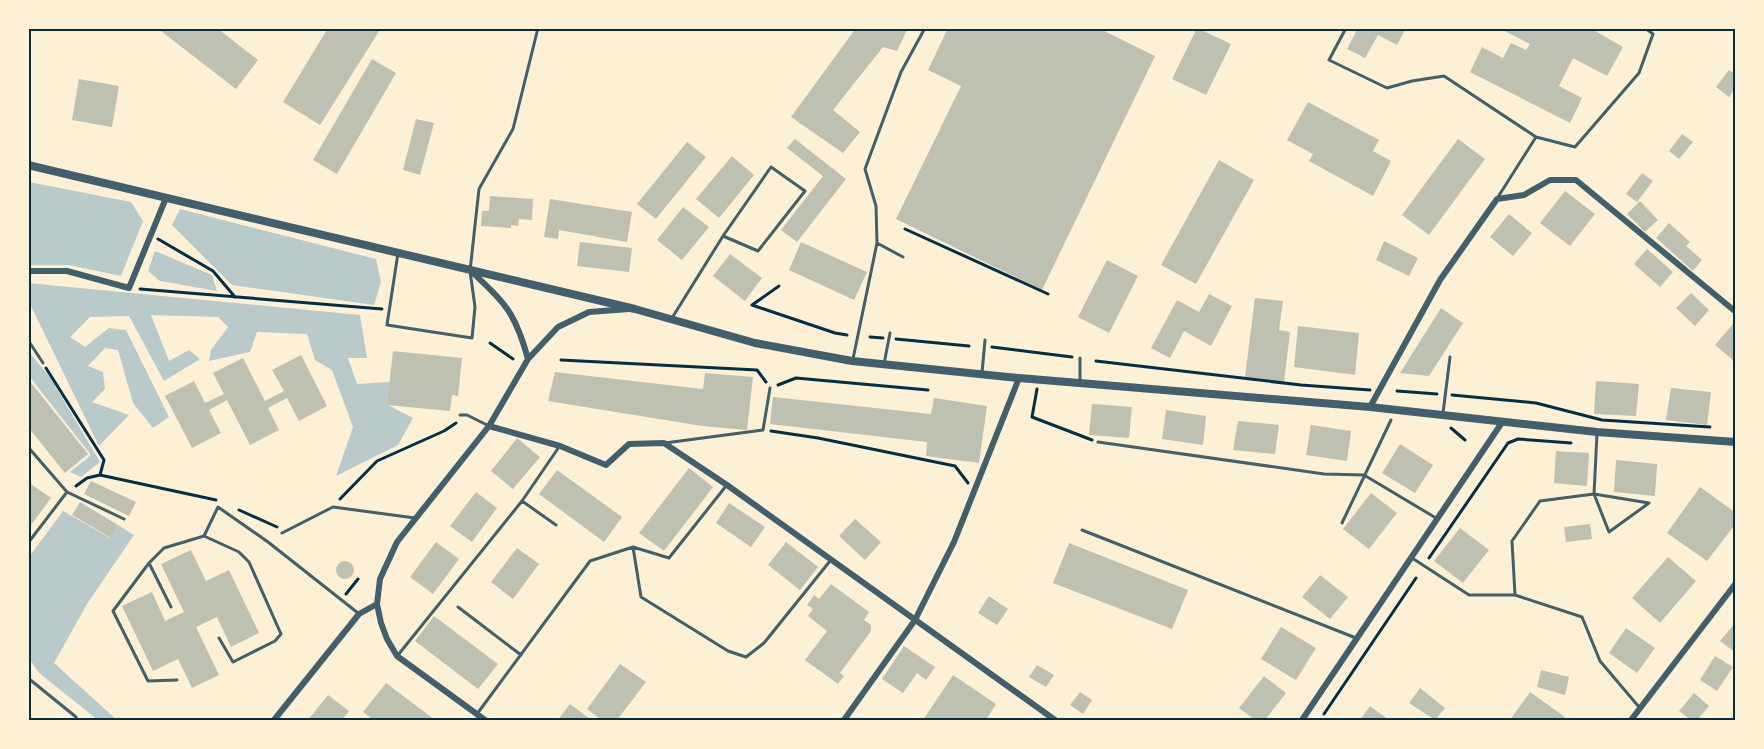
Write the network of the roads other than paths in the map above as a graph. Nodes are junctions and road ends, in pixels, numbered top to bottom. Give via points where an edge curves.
1 (538, 28) edge
2 (925, 28) edge
3 (1346, 28) edge
4 (1645, 28) edge
5 (1536, 136) junction
6 (28, 165) edge
7 (166, 198) junction
8 (1497, 199) junction
9 (723, 236) junction
10 (877, 243) junction
11 (398, 252) junction
12 (903, 257) dead end
13 (28, 271) edge
14 (470, 271) junction
15 (634, 309) junction
16 (1736, 312) edge
17 (671, 320) junction
18 (890, 333) dead end
19 (28, 340) edge
20 (985, 340) dead end
21 (1450, 357) dead end
22 (1080, 358) dead end
23 (528, 359) junction
24 (852, 361) junction
25 (43, 363) road end
26 (884, 365) junction
27 (982, 374) junction
28 (1019, 378) junction
29 (1080, 383) junction
30 (770, 388) road end
31 (1370, 407) junction
32 (460, 415) dead end
33 (1443, 415) junction
34 (1391, 420) dead end
35 (1503, 421) junction
36 (489, 426) junction
37 (1597, 432) junction
38 (1098, 442) road end
39 (1736, 442) edge
40 (663, 443) junction
41 (560, 446) junction
42 (28, 447) edge
43 (1364, 475) junction
44 (727, 485) junction
45 (67, 492) junction
46 (1594, 494) junction
47 (522, 501) junction
48 (416, 518) junction
49 (124, 519) dead end
50 (1438, 519) junction
51 (1341, 523) dead end
52 (556, 525) dead end
53 (1082, 530) dead end
54 (282, 533) dead end
55 (204, 536) junction
56 (28, 543) edge
57 (633, 547) junction
58 (1412, 558) junction
59 (831, 559) junction
60 (149, 563) junction
61 (1736, 583) edge
62 (1515, 595) junction
63 (377, 604) junction
64 (458, 607) dead end
65 (171, 608) dead end
66 (359, 614) junction
67 (915, 620) junction
68 (219, 638) dead end
69 (1358, 639) junction
70 (521, 655) junction
71 (397, 656) junction
72 (28, 678) edge
73 (177, 680) dead end
74 (1641, 708) junction
75 (477, 714) junction
76 (76, 720) edge
77 (274, 720) edge
78 (485, 720) edge
79 (844, 720) edge
80 (1056, 720) edge
81 (1302, 720) edge
82 (1631, 720) edge

1 - 14 lane via 513,129 479,189
2 - 10 lane via 902,72 865,169 876,206
3 - 5 lane via 1329,60 1387,88 1444,76
4 - 5 lane via 1653,34 1639,73 1575,147
5 - 8 lane
6 - 7 street
7 - 11 street
7 - 13 street via 129,288 67,271
8 - 16 street via 1524,195 1550,180 1576,180
8 - 31 street via 1440,280
9 - 9 lane via 758,251 805,191 771,167
9 - 17 lane
10 - 12 lane
10 - 24 lane
11 - 14 street
11 - 14 lane via 387,324 472,338 475,307
14 - 15 street
14 - 23 street via 504,302 519,327
15 - 17 street
15 - 23 street via 589,312 558,327
17 - 24 street via 755,343
18 - 26 lane
19 - 25 lane
20 - 27 lane
21 - 33 lane
22 - 29 lane
23 - 36 street
24 - 26 street
26 - 27 street
27 - 28 street
28 - 29 street
28 - 67 street via 954,542
29 - 31 street
30 - 40 lane via 763,430
31 - 33 street
32 - 36 lane
33 - 35 street
34 - 43 lane
35 - 37 street
35 - 50 street
36 - 41 street
36 - 48 street
37 - 39 street
37 - 46 lane
38 - 43 lane via 1324,474
40 - 41 street via 629,444 606,465
40 - 44 street
41 - 47 lane
42 - 45 lane
43 - 50 lane
43 - 51 lane
44 - 57 lane via 669,558
44 - 59 street
45 - 49 lane
45 - 56 lane
46 - 46 lane via 1638,501 1649,503 1610,532
46 - 62 lane via 1540,501 1512,541
47 - 52 lane
47 - 71 lane
48 - 54 lane via 333,507
48 - 63 street via 398,542 380,579
50 - 58 street
53 - 69 lane
55 - 60 lane via 164,548
55 - 66 lane via 218,507
55 - 68 lane via 239,552 249,562 281,634 275,641 232,662
57 - 59 lane via 641,597 728,651 746,657 764,643
57 - 70 lane via 590,561
58 - 62 lane via 1469,595
58 - 69 street
59 - 67 street
60 - 65 lane
60 - 73 lane via 113,611 148,681
61 - 74 street
62 - 74 lane via 1582,617 1600,662
63 - 66 street
63 - 71 street via 387,639
64 - 70 lane
66 - 77 street
67 - 79 street
67 - 80 street
69 - 81 street
70 - 75 lane
71 - 75 street
72 - 76 lane via 50,693
74 - 82 street
75 - 78 street

